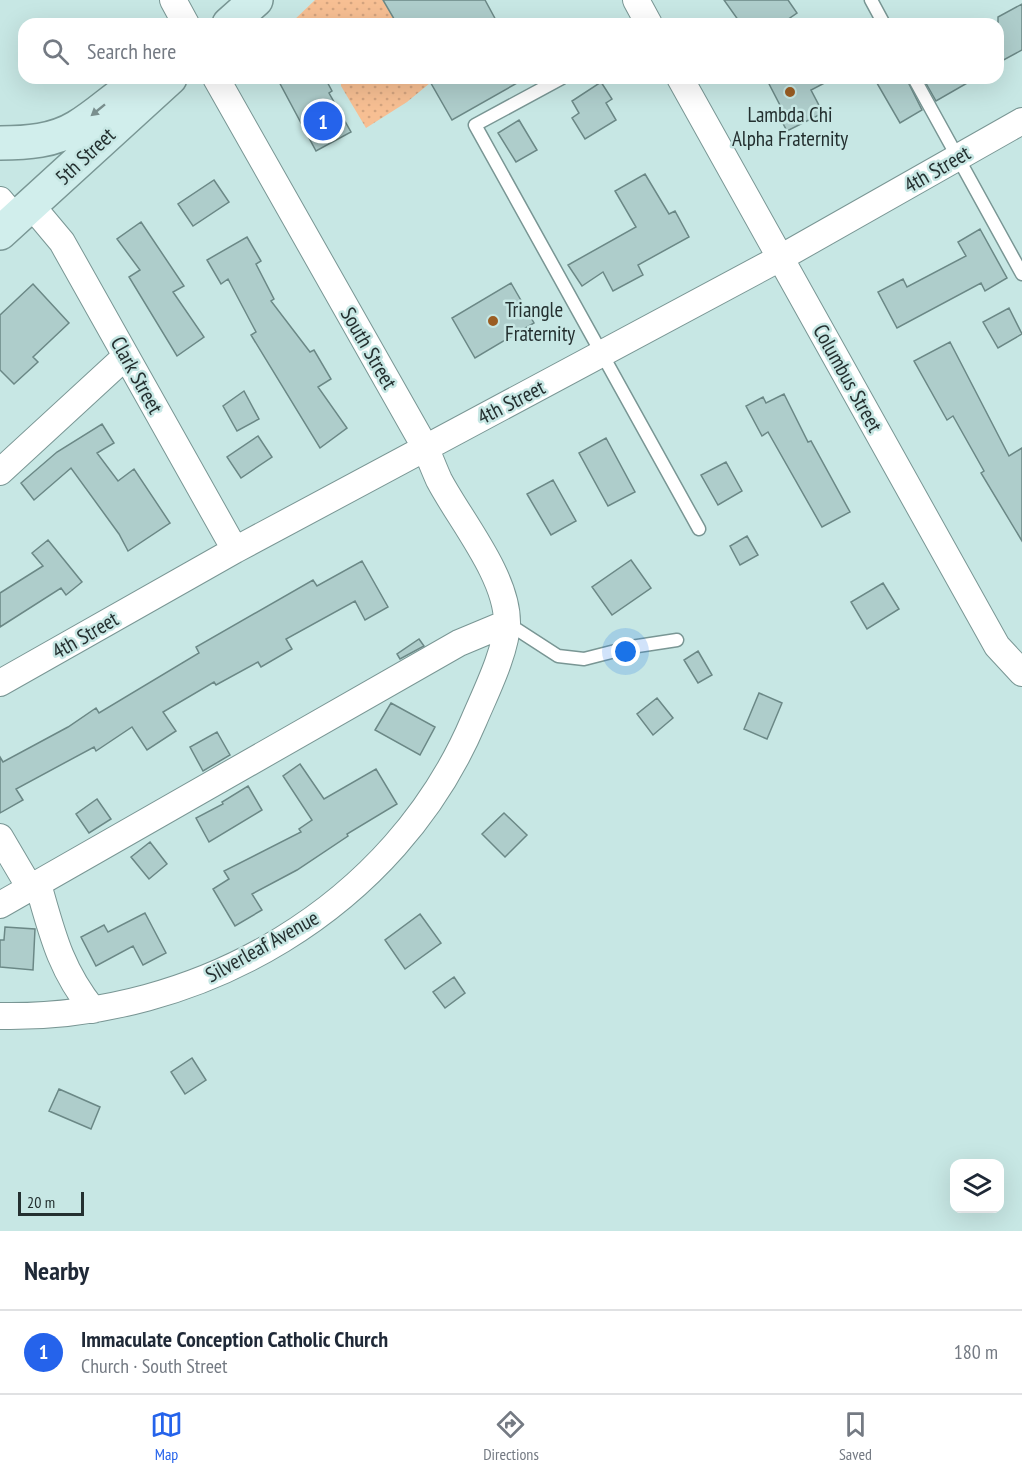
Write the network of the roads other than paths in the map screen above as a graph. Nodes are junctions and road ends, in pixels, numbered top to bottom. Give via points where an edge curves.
1 (173, 0) edge
2 (256, 0) edge
3 (636, 0) edge
4 (871, 0) edge
5 (183, 18) edge
6 (236, 18) edge
7 (646, 18) edge
8 (881, 18) edge
9 (134, 84) edge
10 (163, 84) edge
11 (219, 84) edge
12 (550, 84) edge
13 (683, 84) edge
14 (917, 84) edge
15 (1022, 121) edge
16 (0, 143) edge
17 (957, 158) junction
18 (12, 214) edge
19 (782, 257) junction
20 (1022, 274) edge
21 (602, 355) junction
22 (126, 356) junction
23 (425, 447) junction
24 (0, 472) edge
25 (699, 529) dead end
26 (235, 550) junction
27 (507, 623) junction
28 (676, 640) dead end
29 (1022, 673) edge
30 (0, 683) edge
31 (0, 837) edge
32 (34, 886) junction
33 (0, 905) edge
34 (93, 1010) junction
35 (0, 1016) edge

1 - 5 street
2 - 6 main road
3 - 7 street
4 - 8 lane
9 -> 16 main road via 77,127 47,140
10 - 18 main road, 5th Street
11 - 23 street, South Street
12 - 21 lane via 475,125
13 - 19 street, Columbus Street
14 - 17 lane
15 - 17 street, 4th Street
17 - 19 street, 4th Street
17 - 20 lane
18 - 22 street, Clark Street via 62,242
19 - 21 street, 4th Street
19 - 29 street, Columbus Street via 997,646
21 - 23 street, 4th Street
21 - 25 lane
22 - 24 street
22 - 26 street, Clark Street
23 - 26 street, 4th Street
23 - 27 street, South Street via 495,576
26 - 30 street, 4th Street
27 - 28 lane via 558,656 584,659 631,646
27 - 32 street via 459,643
27 - 34 street, Silverleaf Avenue via 491,681 469,734 440,785 386,856 350,891 304,928 247,960 189,986
31 - 32 street
32 - 33 street
32 - 34 street via 73,984
34 - 35 street, Silverleaf Avenue

